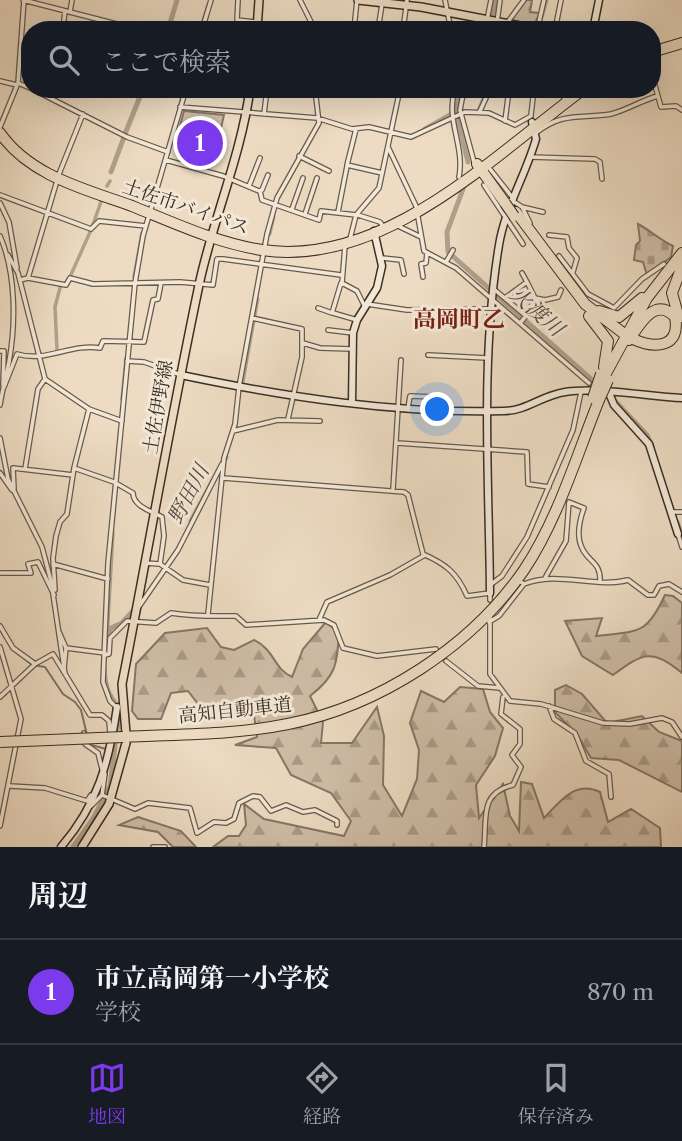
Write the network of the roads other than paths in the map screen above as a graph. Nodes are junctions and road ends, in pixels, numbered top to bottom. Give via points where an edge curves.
1 (23, 0) edge
2 (72, 0) edge
3 (211, 0) edge
4 (239, 0) edge
5 (259, 0) edge
6 (299, 0) edge
7 (358, 0) edge
8 (445, 0) edge
9 (491, 0) edge
10 (500, 0) edge
11 (524, 0) edge
12 (544, 0) edge
13 (561, 0) edge
14 (600, 0) edge
15 (383, 1) edge
16 (407, 2) edge
17 (67, 11) junction
18 (447, 12) junction
19 (98, 19) joint
20 (22, 21) edge
21 (65, 21) edge
22 (103, 21) edge
23 (205, 21) edge
24 (240, 21) edge
25 (257, 21) edge
26 (311, 21) edge
27 (357, 21) edge
28 (380, 21) edge
29 (404, 21) edge
30 (449, 21) edge
31 (488, 21) edge
32 (496, 21) edge
33 (497, 21) edge
34 (499, 21) edge
35 (539, 21) edge
36 (557, 21) edge
37 (595, 21) edge
38 (21, 34) edge
39 (682, 43) edge
40 (661, 48) edge
41 (0, 82) edge
42 (18, 84) junction
43 (21, 85) edge
44 (54, 98) edge
45 (183, 98) edge
46 (248, 98) edge
47 (266, 98) edge
48 (317, 98) edge
49 (398, 98) edge
50 (454, 98) edge
51 (462, 98) edge
52 (486, 98) edge
53 (508, 98) edge
54 (533, 98) edge
55 (559, 98) edge
56 (571, 98) edge
57 (654, 98) edge
58 (660, 98) edge
59 (180, 107) junction
60 (682, 110) edge
61 (480, 111) junction
62 (246, 113) junction
63 (460, 113) junction
64 (83, 114) junction
65 (264, 114) junction
66 (453, 116) junction
67 (322, 120) junction
68 (505, 121) junction
69 (533, 124) junction
70 (0, 125) edge
71 (356, 129) junction
72 (391, 131) junction
73 (0, 133) edge
74 (388, 147) junction
75 (168, 152) junction
76 (301, 157) junction
77 (528, 157) junction
78 (260, 158) dead end
79 (166, 160) junction
80 (347, 166) junction
81 (478, 167) junction
82 (329, 171) dead end
83 (382, 173) junction
84 (268, 175) dead end
85 (59, 176) junction
86 (228, 178) junction
87 (303, 178) dead end
88 (317, 178) dead end
89 (460, 178) junction
90 (602, 179) dead end
91 (484, 185) dead end
92 (249, 186) junction
93 (260, 191) junction
94 (0, 195) edge
95 (0, 203) edge
96 (275, 204) junction
97 (512, 207) junction
98 (292, 209) junction
99 (416, 209) junction
100 (151, 211) junction
101 (338, 212) junction
102 (542, 212) dead end
103 (46, 215) junction
104 (304, 215) junction
105 (357, 215) junction
106 (145, 225) junction
107 (396, 225) junction
108 (533, 227) dead end
109 (378, 230) junction
110 (211, 234) junction
111 (549, 235) dead end
112 (0, 236) edge
113 (421, 237) junction
114 (347, 243) junction
115 (523, 244) dead end
116 (265, 248) junction
117 (453, 250) dead end
118 (427, 253) junction
119 (682, 253) edge
120 (8, 255) junction
121 (559, 256) dead end
122 (382, 258) junction
123 (447, 260) junction
124 (682, 260) edge
125 (262, 262) junction
126 (664, 264) dead end
127 (682, 266) edge
128 (18, 273) junction
129 (522, 273) dead end
130 (572, 273) junction
131 (404, 274) dead end
132 (423, 277) dead end
133 (28, 278) junction
134 (342, 278) junction
135 (568, 280) dead end
136 (659, 280) junction
137 (20, 281) junction
138 (527, 282) junction
139 (134, 283) junction
140 (161, 283) junction
141 (199, 284) junction
142 (561, 290) dead end
143 (494, 295) junction
144 (505, 298) junction
145 (535, 298) junction
146 (580, 301) junction
147 (366, 306) junction
148 (318, 308) dead end
149 (493, 309) junction
150 (332, 313) junction
151 (253, 318) junction
152 (357, 320) junction
153 (523, 320) junction
154 (328, 330) dead end
155 (353, 333) junction
156 (627, 339) junction
157 (128, 341) junction
158 (303, 343) junction
159 (353, 349) junction
160 (0, 351) edge
161 (428, 355) dead end
162 (40, 358) junction
163 (489, 358) junction
164 (401, 360) dead end
165 (127, 361) junction
166 (181, 375) junction
167 (604, 377) junction
168 (45, 379) junction
169 (589, 383) joint
170 (4, 387) junction
171 (239, 387) junction
172 (582, 391) junction
173 (609, 393) junction
174 (294, 394) junction
175 (595, 397) junction
176 (682, 398) edge
177 (352, 402) junction
178 (0, 405) edge
179 (398, 408) junction
180 (89, 409) junction
181 (408, 409) junction
182 (436, 409) junction
183 (487, 411) junction
184 (288, 419) junction
185 (121, 421) junction
186 (320, 422) dead end
187 (234, 431) junction
188 (0, 438) edge
189 (397, 443) junction
190 (486, 450) junction
191 (223, 460) junction
192 (74, 468) junction
193 (25, 469) junction
194 (0, 472) edge
195 (73, 475) junction
196 (222, 478) junction
197 (118, 484) junction
198 (549, 487) junction
199 (393, 489) junction
200 (14, 491) junction
201 (544, 499) junction
202 (551, 500) dead end
203 (671, 512) junction
204 (682, 512) edge
205 (154, 513) junction
206 (678, 534) joint
207 (682, 547) edge
208 (423, 554) junction
209 (53, 564) junction
210 (145, 564) junction
211 (163, 567) junction
212 (0, 573) edge
213 (545, 578) junction
214 (108, 579) junction
215 (600, 581) junction
216 (210, 585) junction
217 (490, 585) junction
218 (682, 592) edge
219 (54, 596) junction
220 (490, 597) joint
221 (135, 610) junction
222 (208, 614) junction
223 (319, 620) junction
224 (133, 623) junction
225 (0, 626) edge
226 (57, 630) junction
227 (454, 644) junction
228 (0, 647) edge
229 (66, 648) junction
230 (436, 649) dead end
231 (106, 654) junction
232 (446, 661) dead end
233 (36, 664) junction
234 (64, 672) junction
235 (11, 686) junction
236 (500, 688) junction
237 (503, 694) junction
238 (0, 697) edge
239 (119, 706) junction
240 (549, 706) junction
241 (84, 733) dead end
242 (682, 737) edge
243 (125, 738) junction
244 (0, 742) edge
245 (108, 754) junction
246 (103, 771) junction
247 (9, 786) junction
248 (102, 795) junction
249 (611, 797) dead end
250 (110, 798) junction
251 (91, 806) junction
252 (337, 825) dead end
253 (0, 826) edge
254 (63, 847) edge
255 (82, 847) edge
256 (153, 847) edge
257 (165, 847) edge
258 (484, 847) edge

1 - 17 street
1 - 20 street
2 - 17 street
3 - 23 street
4 - 24 street
5 - 25 main road
6 - 26 street
7 - 15 main road
7 - 27 street
8 - 18 street
9 - 32 street
10 - 33 street
11 - 34 street
12 - 35 street
13 - 36 street
14 - 37 street
15 - 16 main road
15 - 28 street
16 - 18 main road
16 - 29 street
17 - 19 street
17 - 21 street
18 - 30 street
18 - 31 main road
19 - 22 street
38 - 42 street
39 - 40 highway
41 - 42 street
42 - 43 street
42 - 70 street
44 - 64 street
45 - 59 street
46 - 62 main road, 土佐伊野線
47 - 65 street
48 - 67 street
49 - 72 street
50 - 66 street
51 - 63 street
52 - 61 street
53 - 68 street
54 - 69 street
55 - 69 highway, 土佐市バイパス
56 - 69 highway, 土佐市バイパス
57 - 69 street via 611,114 581,114
58 - 60 street via 663,109 676,106
59 - 62 street
59 - 75 street
61 - 63 street
61 - 68 street
62 - 65 street
62 - 86 main road, 土佐伊野線
63 - 66 street
63 - 81 street
64 - 75 street
64 - 85 street
65 - 67 street
66 - 72 street via 415,136
66 - 89 street via 461,151
67 - 71 street
67 - 76 street
68 - 69 street
69 - 77 street
69 - 81 highway, 土佐市バイパス
70 - 85 highway, 土佐市バイパス via 27,155
71 - 72 street
71 - 80 street
72 - 74 street
73 - 85 highway, 土佐市バイパス via 19,155
74 - 83 street
74 - 99 street
75 - 79 street
76 - 82 street
76 - 96 street
77 - 90 street via 595,159 600,162
77 - 97 street
78 - 92 street
79 - 86 street
79 - 100 street
80 - 83 street
80 - 101 street
81 - 89 highway, 土佐市バイパス
81 - 97 highway
83 - 105 street via 376,195
84 - 93 street
85 - 100 highway, 土佐市バイパス
85 - 103 street
86 - 92 street
86 - 110 main road, 土佐伊野線
87 - 98 street
88 - 104 street
89 - 99 highway, 土佐市バイパス
91 - 97 street
92 - 93 street
93 - 96 street via 262,200
94 - 103 street
95 - 128 street via 9,222
96 - 98 street
96 - 116 street
97 - 102 street
97 - 108 street
97 - 115 street
97 - 143 street via 499,244
97 - 146 highway
98 - 104 street
99 - 107 highway, 土佐市バイパス
99 - 109 highway, 土佐市バイパス
99 - 113 street
100 - 106 street
100 - 110 highway, 土佐市バイパス
101 - 104 street via 321,211 319,220
101 - 105 street
103 - 106 street via 91,229 99,220
103 - 133 street
105 - 109 street via 380,222
105 - 114 street
106 - 139 street
107 - 109 highway, 土佐市バイパス
107 - 113 street
109 - 114 highway, 土佐市バイパス
109 - 122 street
110 - 116 highway, 土佐市バイパス
110 - 141 main road, 土佐伊野線
111 - 130 street via 567,237 577,258
112 - 120 street
113 - 118 street
114 - 116 highway, 土佐市バイパス
114 - 134 street
116 - 125 street
117 - 123 street
118 - 123 street
118 - 132 street via 426,263 421,264
119 - 136 highway, 高知自動車道
120 - 128 street
120 - 170 street via 12,317
121 - 130 street
122 - 131 street via 401,260
122 - 147 street via 377,288
123 - 143 street
124 - 156 highway, 高知自動車道
125 - 134 street
125 - 141 street via 217,259 213,285
125 - 151 street
126 - 130 street via 614,308 587,294
127 - 156 highway via 672,293 680,321 676,340 660,350
128 - 137 street
129 - 138 street
130 - 135 street
133 - 137 street
133 - 139 street via 66,285 70,278 93,284
134 - 147 street
134 - 150 street
136 - 146 highway via 619,317
136 - 167 highway, 高知自動車道
137 - 162 street
138 - 144 street
138 - 145 street
139 - 140 street
139 - 157 street
140 - 141 street
140 - 157 street via 144,342
141 - 166 main road, 土佐伊野線
142 - 145 street via 558,297
143 - 144 street
143 - 149 street
143 - 153 street
144 - 153 street
145 - 153 street
146 - 156 highway
146 - 167 highway via 608,341
147 - 149 street
147 - 152 street
148 - 150 street
149 - 163 street
150 - 152 street
151 - 158 street via 302,329
151 - 171 street
152 - 155 street
153 - 169 street
154 - 155 street
155 - 159 street
156 - 156 highway via 653,346 669,342 676,334 675,317 666,309 656,309
156 - 167 highway, 高知自動車道
157 - 162 street via 103,341 100,348 80,346
157 - 165 street
158 - 159 street
158 - 174 street
159 - 177 street
160 - 170 street via 4,351
161 - 163 street
162 - 168 street
162 - 170 street via 17,354
163 - 183 street
164 - 179 street
165 - 166 street
165 - 185 street
166 - 171 street
166 - 205 main road, 土佐伊野線
167 - 175 highway, 高知自動車道, bridge
168 - 180 street
168 - 193 street via 38,389
169 - 175 street
170 - 178 street
171 - 174 street
171 - 187 street
172 - 175 street
172 - 183 street via 554,394 511,411
172 - 198 street via 573,430
173 - 175 street
173 - 176 street
173 - 203 street via 649,444
174 - 177 street
174 - 184 street
175 - 227 highway, 高知自動車道 via 548,516 520,568
175 - 227 highway, 高知自動車道 via 556,508 528,562 501,599
177 - 179 street
179 - 181 street
179 - 189 street
180 - 185 street
180 - 192 street
181 - 182 street
181 - 182 street via 410,396 435,397
182 - 183 street
183 - 190 street
184 - 186 street
184 - 187 street
185 - 197 street
187 - 191 street
188 - 200 street via 3,464
189 - 190 street
189 - 199 street
190 - 198 street via 527,452 528,484
190 - 217 street
191 - 196 street
191 - 211 street
192 - 195 street
192 - 197 street
193 - 195 street
193 - 200 street via 11,469
194 - 200 street
195 - 209 street
196 - 199 street
196 - 216 street
197 - 205 street
197 - 214 street
198 - 201 street
199 - 208 street via 408,495
200 - 219 street via 42,547
201 - 202 street
201 - 217 street via 504,577
203 - 204 street
203 - 206 street
205 - 210 main road, 土佐伊野線
205 - 211 street via 163,517
206 - 207 street
208 - 220 street via 449,567 467,596
208 - 223 street via 426,556 327,602
209 - 214 street
209 - 219 street
210 - 211 street
210 - 221 main road, 土佐伊野線
211 - 216 street via 186,581
211 - 221 street
212 - 219 street via 31,573 28,564 38,562
213 - 215 street
213 - 215 street via 566,541 566,502 584,508 581,546 599,567
213 - 236 street via 522,583 499,616 490,620 490,674
214 - 231 street
215 - 218 street via 631,581 651,596 659,586 669,584
216 - 222 street
217 - 220 street
219 - 226 street
221 - 224 main road, 土佐伊野線
222 - 223 street via 236,616 246,625
222 - 224 street via 169,613 156,622
223 - 230 street via 334,625 343,648 349,650 393,656
224 - 231 street via 127,621 114,633
224 - 239 main road, 土佐伊野線
225 - 233 street via 13,648
226 - 229 street
226 - 234 street
227 - 243 highway, 高知自動車道 via 375,695 304,720 232,731
228 - 235 street
229 - 231 street
229 - 234 street
231 - 239 street via 105,688 110,701
232 - 236 street via 478,686
233 - 234 street via 52,654
233 - 235 street
234 - 245 street via 90,715 103,715 110,721
235 - 238 street
235 - 247 street via 21,719
236 - 237 street
237 - 240 street via 510,701
237 - 258 street via 501,714 520,729 520,744 513,755 521,767 513,785 491,796
239 - 243 main road, 土佐伊野線
239 - 245 street
240 - 242 street via 603,723 669,720
240 - 249 street via 554,719 575,733 586,761 609,774
241 - 246 street via 85,744 98,753
243 - 244 highway, 高知自動車道, bridge
243 - 250 main road, 土佐伊野線
245 - 246 street
246 - 247 street via 87,801 45,788
246 - 248 street
246 - 251 street
247 - 253 street
248 - 250 street
248 - 251 street
250 - 252 street via 135,809 148,803 190,808 197,833 214,822 226,824 234,819 239,803 253,796 271,811 286,805 303,812 315,810
250 - 255 main road, 土佐伊野線
251 - 254 street
256 - 257 street

